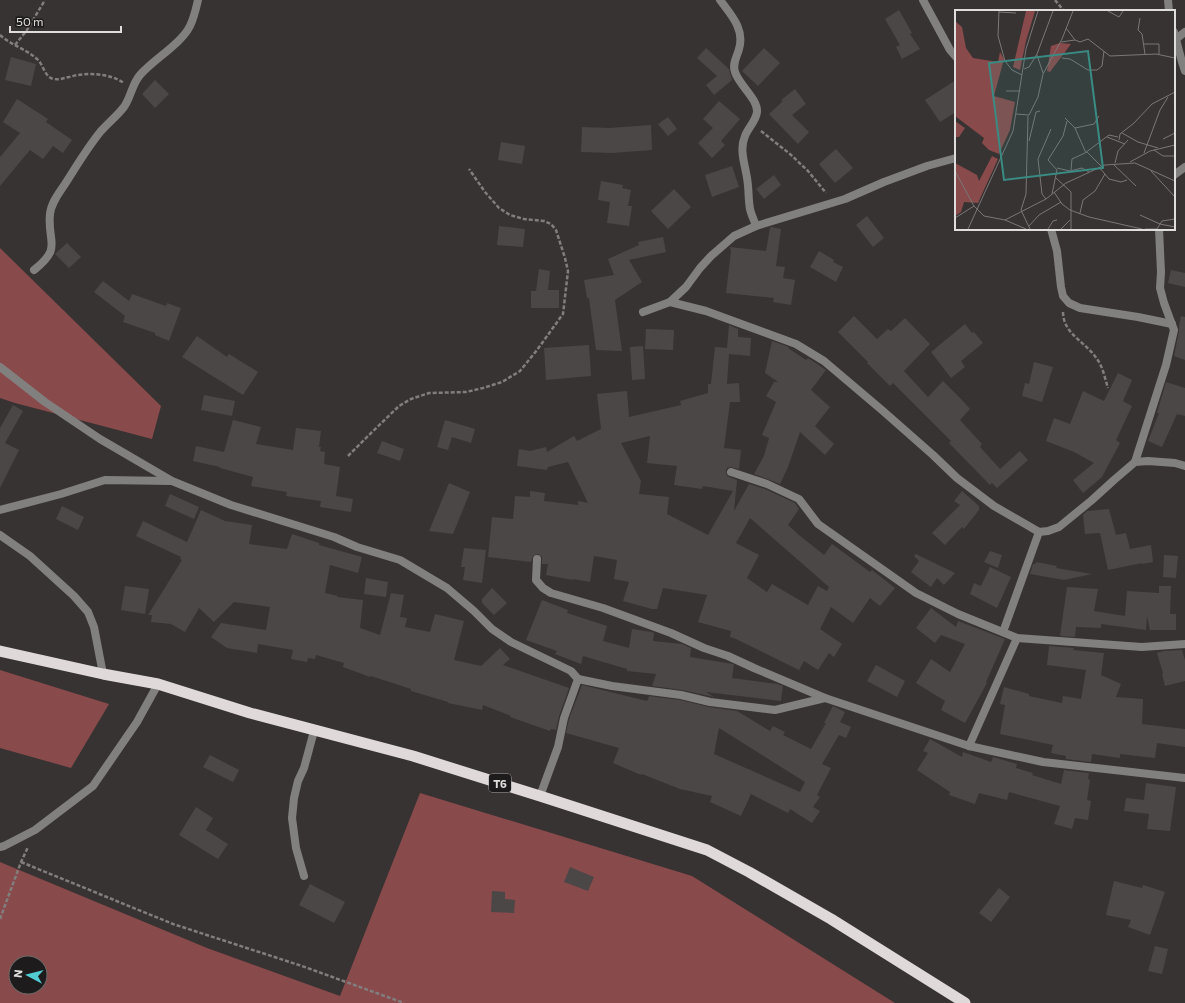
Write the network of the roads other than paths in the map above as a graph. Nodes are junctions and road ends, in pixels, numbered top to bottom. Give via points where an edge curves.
1 (198, 0) edge
2 (720, 0) edge
3 (923, 0) edge
4 (1168, 0) edge
5 (1169, 10) edge
6 (1185, 32) edge
7 (1175, 35) edge
8 (955, 56) edge
9 (1185, 71) edge
10 (955, 158) edge
11 (1185, 166) edge
12 (1175, 174) edge
13 (756, 226) junction
14 (1051, 230) edge
15 (1159, 230) edge
16 (34, 270) dead end
17 (670, 302) junction
18 (643, 312) dead end
19 (1172, 324) junction
20 (0, 367) edge
21 (1135, 462) junction
22 (1185, 466) edge
23 (731, 472) dead end
24 (172, 481) junction
25 (0, 510) edge
26 (1039, 532) junction
27 (0, 535) edge
28 (537, 559) dead end
29 (1003, 632) junction
30 (1017, 638) junction
31 (1185, 644) edge
32 (0, 650) edge
33 (103, 674) junction
34 (578, 679) junction
35 (158, 684) junction
36 (825, 698) junction
37 (314, 731) junction
38 (969, 746) junction
39 (1185, 778) edge
40 (540, 796) junction
41 (0, 847) edge
42 (304, 876) dead end
43 (965, 1003) edge

1 - 16 street via 190,27 177,42 139,75 124,106 100,133 56,197 50,212 53,240 51,252 45,262
2 - 13 street via 739,28 741,36 734,60 734,71 756,104 757,112 742,147 750,210
3 - 8 street
4 - 5 street
6 - 7 street
7 - 9 street
10 - 13 street via 927,166 845,199
11 - 12 street
13 - 17 street via 734,236 717,251
14 - 19 street via 1057,251 1061,288 1069,303 1080,308
15 - 19 street via 1160,288
17 - 18 street
17 - 26 street via 706,311 796,344 824,361 957,478 994,506
19 - 21 street via 1174,330 1166,365
20 - 24 street via 45,402 100,439
21 - 22 street via 1175,463
21 - 26 street via 1059,527
23 - 29 street via 767,484 799,499 818,524 916,593
24 - 25 street via 105,480
24 - 34 street via 231,505 400,560 447,588 492,629 511,642 571,670
26 - 29 street
27 - 33 street via 30,556 88,612 94,627
28 - 36 street via 536,580 551,593 603,608 670,633
29 - 30 street
30 - 31 street via 1142,647
30 - 38 street
32 - 33 highway, T6
33 - 35 highway, T6
34 - 36 street via 710,702 775,710
34 - 40 street
35 - 37 highway, T6
35 - 41 street via 137,722 93,786 35,830
36 - 38 street
37 - 40 highway, T6 via 412,756
37 - 42 street via 298,781 292,818 296,848
38 - 39 street via 1043,762
40 - 43 highway, T6 via 707,850 831,919

